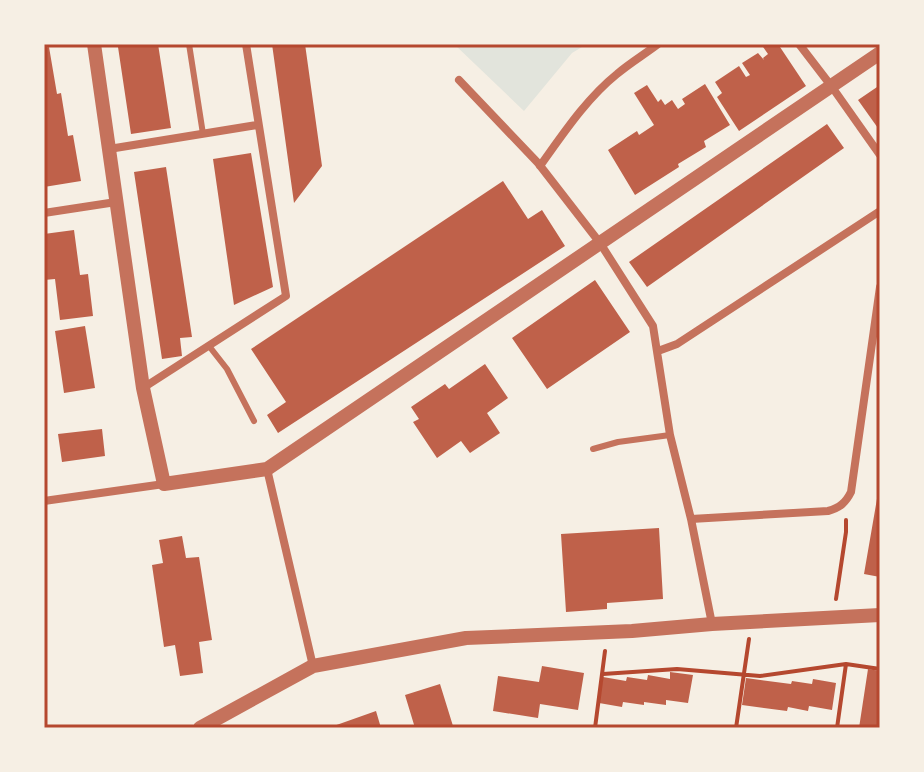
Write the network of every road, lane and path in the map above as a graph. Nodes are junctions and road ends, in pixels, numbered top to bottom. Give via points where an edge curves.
1 (94, 44) edge
2 (189, 44) edge
3 (246, 44) edge
4 (658, 44) edge
5 (799, 44) edge
6 (880, 53) edge
7 (459, 80) dead end
8 (832, 87) junction
9 (257, 125) junction
10 (203, 134) junction
11 (109, 149) junction
12 (880, 155) edge
13 (540, 166) junction
14 (116, 202) junction
15 (44, 213) edge
16 (879, 213) edge
17 (600, 243) junction
18 (880, 287) edge
19 (209, 346) junction
20 (658, 351) junction
21 (143, 388) junction
22 (254, 421) dead end
23 (670, 435) junction
24 (593, 449) dead end
25 (267, 469) junction
26 (164, 484) junction
27 (44, 501) edge
28 (841, 505) junction
29 (691, 519) junction
30 (880, 615) edge
31 (835, 617) junction
32 (751, 623) junction
33 (712, 624) junction
34 (605, 648) dead end
35 (846, 664) junction
36 (313, 666) junction
37 (880, 669) edge
38 (603, 674) junction
39 (744, 674) junction
40 (200, 728) edge
41 (595, 728) edge
42 (736, 728) edge
43 (837, 728) edge

1 - 11 street
2 - 10 lane
3 - 9 street
4 - 13 street via 597,93
5 - 8 street
6 - 8 street
7 - 13 street
8 - 12 street
8 - 17 street
9 - 10 street
9 - 19 street via 286,296
10 - 11 street
11 - 14 street
13 - 17 street
14 - 15 street
14 - 21 street
16 - 20 street via 677,344
17 - 20 street via 653,326
17 - 25 street
18 - 28 street via 851,492
19 - 21 street
19 - 22 lane
20 - 23 street
21 - 26 street
23 - 24 lane
23 - 29 street
25 - 26 street
25 - 36 street
26 - 27 street
28 - 29 street via 828,511
28 - 31 path via 846,532
29 - 33 street
30 - 31 street
31 - 32 street
32 - 33 street
32 - 39 path
33 - 36 street via 466,638
34 - 38 path
35 - 37 path
35 - 39 path
35 - 43 path
36 - 40 street
38 - 39 path via 677,669
38 - 41 path
39 - 42 path

